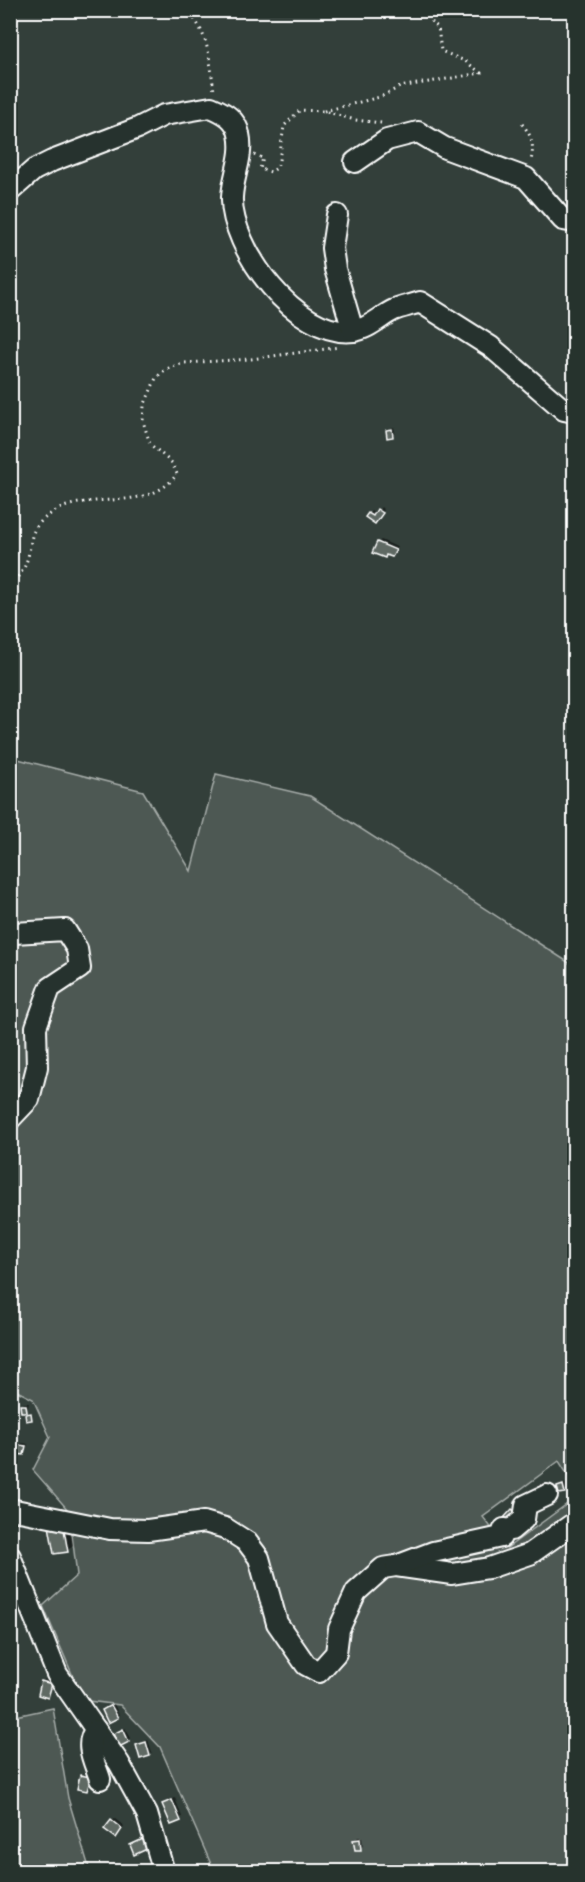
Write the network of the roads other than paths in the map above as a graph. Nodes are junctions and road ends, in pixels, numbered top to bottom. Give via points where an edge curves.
1 (355, 162) dead end
2 (10, 191) edge
3 (338, 215) dead end
4 (574, 222) edge
5 (353, 331) junction
6 (574, 412) edge
7 (10, 936) edge
8 (10, 1119) edge
9 (547, 1496) dead end
10 (10, 1509) edge
11 (574, 1523) edge
12 (10, 1556) edge
13 (396, 1566) junction
14 (96, 1730) junction
15 (99, 1779) dead end
16 (164, 1872) edge

1 - 4 street via 397,135 418,132 445,148 526,178 564,220
2 - 5 street via 34,170 52,161 164,115 211,107 234,119 239,132 241,156 232,198 243,244 286,305 320,326
3 - 5 street via 332,248
5 - 6 street via 420,302 491,347 564,410
7 - 8 street via 65,930 77,949 80,968 50,988 36,1027 37,1067 29,1100
9 - 13 street via 526,1505 524,1519 511,1530 504,1529 501,1537 433,1552
10 - 13 street via 110,1529 148,1530 204,1522 225,1528 247,1542 259,1558 277,1623 306,1665 318,1672 336,1653 339,1629 356,1592 383,1568
11 - 13 street via 530,1554 489,1568 452,1574
12 - 14 street via 57,1674
14 - 15 street via 89,1744
14 - 16 street via 147,1814

